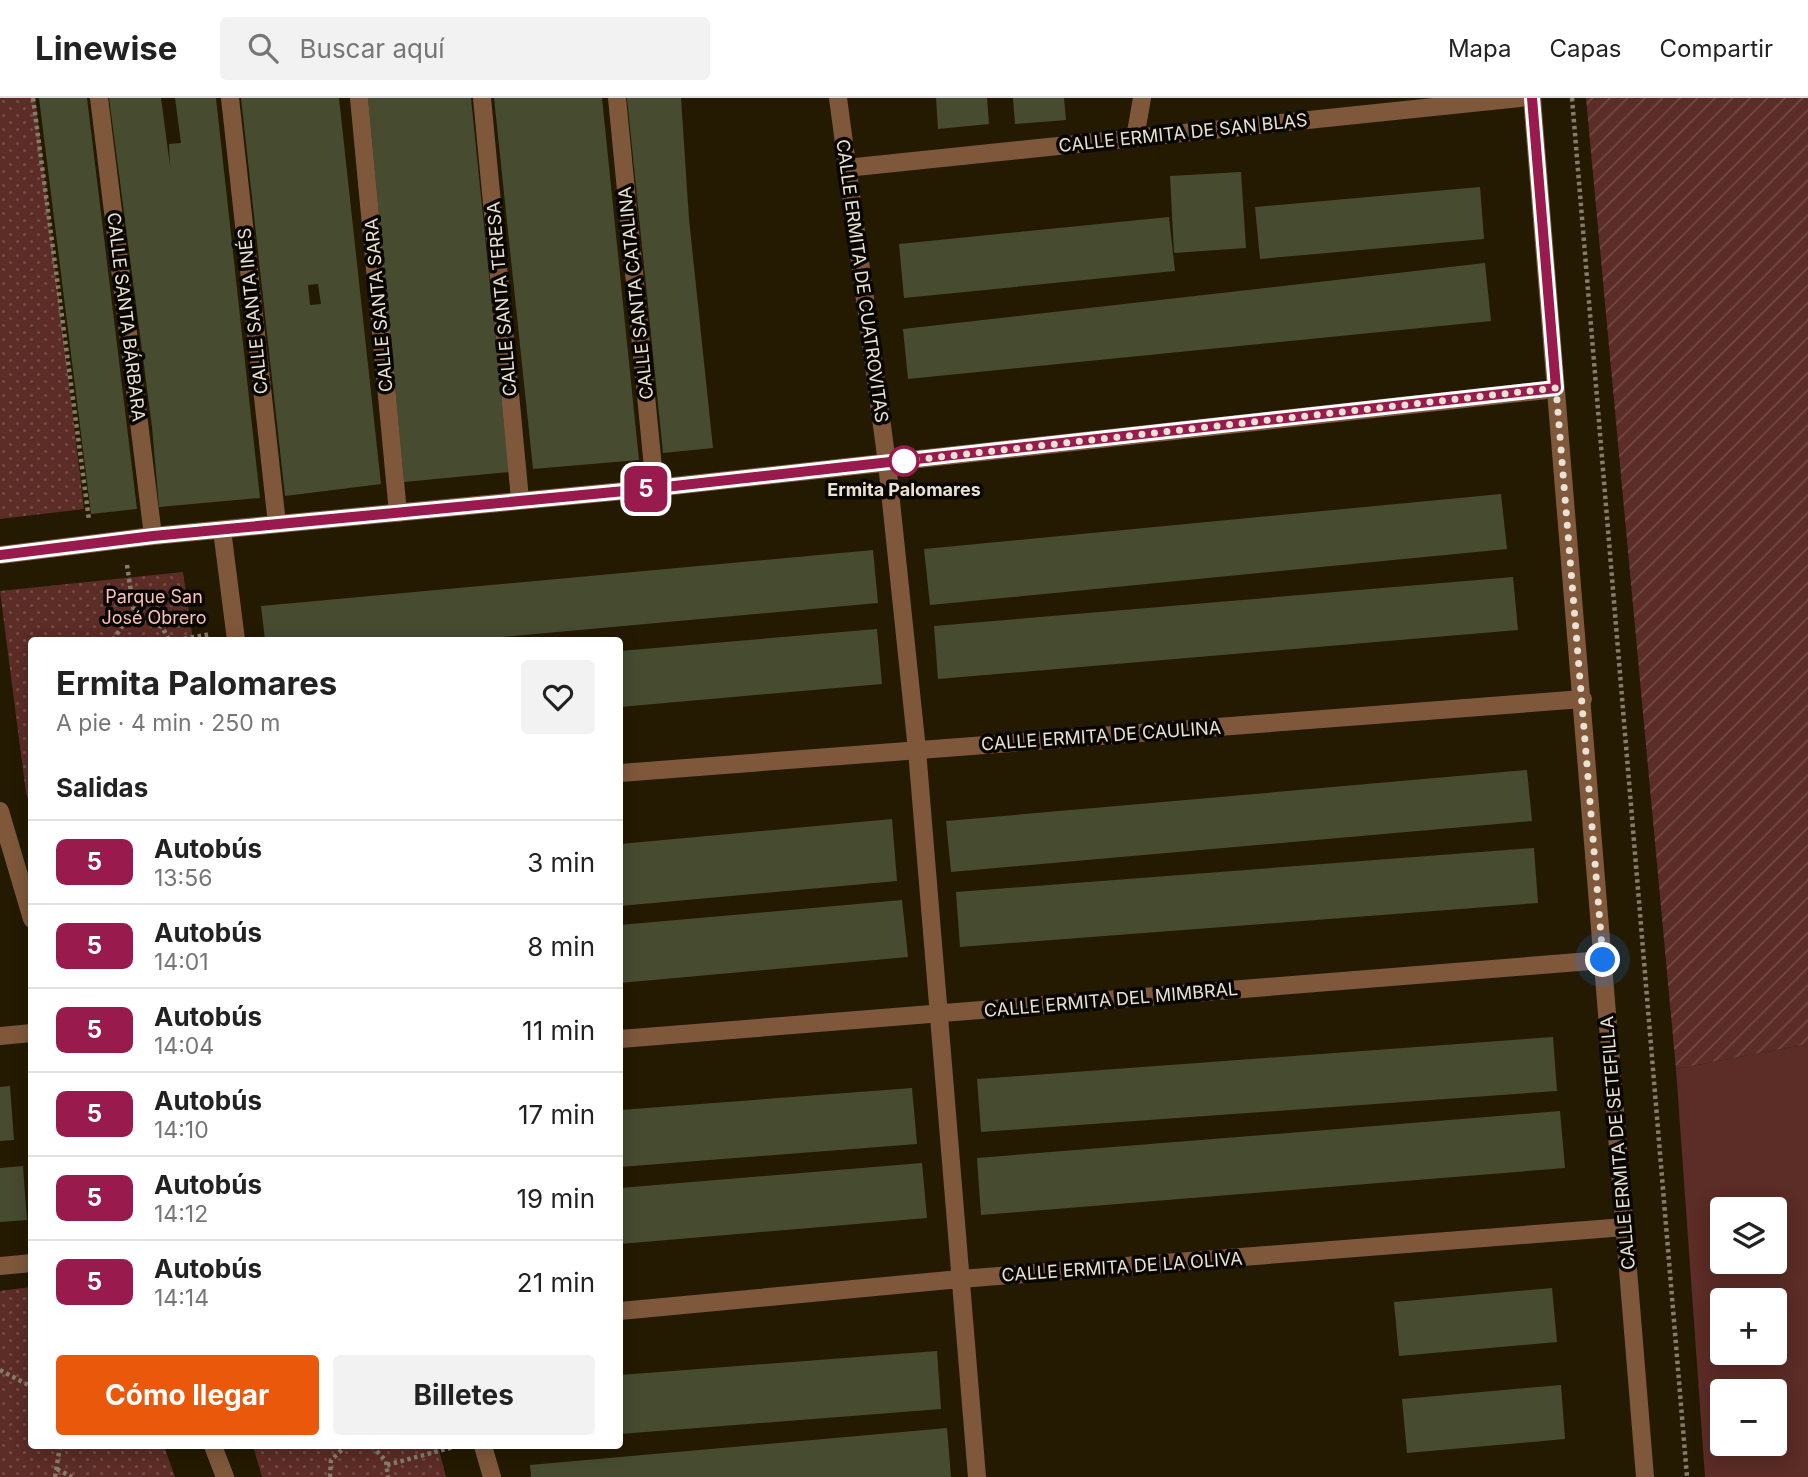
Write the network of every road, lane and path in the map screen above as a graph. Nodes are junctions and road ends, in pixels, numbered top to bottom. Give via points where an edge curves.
1 (33, 98) edge
2 (99, 98) edge
3 (230, 98) edge
4 (359, 98) edge
5 (482, 98) edge
6 (617, 98) edge
7 (838, 98) edge
8 (1142, 98) edge
9 (1520, 98) edge
10 (1532, 98) edge
11 (1572, 98) edge
12 (1135, 138) junction
13 (846, 168) junction
14 (1556, 388) junction
15 (887, 463) junction
16 (656, 488) junction
17 (520, 499) junction
18 (398, 513) junction
19 (277, 524) junction
20 (222, 530) junction
21 (153, 536) junction
22 (124, 540) junction
23 (92, 544) junction
24 (0, 555) edge
25 (135, 619) junction
26 (235, 635) edge
27 (115, 637) edge
28 (167, 637) edge
29 (212, 637) edge
30 (1583, 699) junction
31 (917, 750) junction
32 (623, 773) edge
33 (0, 811) edge
34 (28, 906) edge
35 (1603, 960) junction
36 (939, 1014) junction
37 (28, 1033) edge
38 (0, 1036) edge
39 (623, 1039) edge
40 (1625, 1227) junction
41 (28, 1263) edge
42 (0, 1266) edge
43 (960, 1279) junction
44 (623, 1311) edge
45 (0, 1370) edge
46 (28, 1385) edge
47 (60, 1449) edge
48 (215, 1449) edge
49 (343, 1449) edge
50 (376, 1449) edge
51 (446, 1449) edge
52 (484, 1449) edge
53 (387, 1465) junction
54 (57, 1469) junction
55 (55, 1477) edge
56 (72, 1477) edge
57 (225, 1477) edge
58 (330, 1477) edge
59 (388, 1477) edge
60 (492, 1477) edge
61 (977, 1477) edge
62 (1645, 1477) edge
63 (1687, 1477) edge

1 - 23 path
2 - 21 street, CALLE SANTA BÁRBARA
3 - 19 street, CALLE SANTA INÉS
4 - 18 street, CALLE SANTA SARA
5 - 17 street, CALLE SANTA TERESA
6 - 16 street, CALLE SANTA CATALINA
7 - 13 street, CALLE ERMITA DE CUATROVITAS
8 - 12 street
9 - 12 street, CALLE ERMITA DE SAN BLAS
10 - 14 street, CALLE ERMITA DE SETEFILLA
11 - 63 path
12 - 13 street, CALLE ERMITA DE SAN BLAS
13 - 15 street, CALLE ERMITA DE CUATROVITAS
14 - 15 street
14 - 30 street, CALLE ERMITA DE SETEFILLA
15 - 16 street
15 - 31 street, CALLE ERMITA DE CUATROVITAS
16 - 17 street
17 - 18 street
18 - 19 street
19 - 20 street
20 - 21 street
20 - 26 street
21 - 22 street
22 - 23 street
22 - 25 path
23 - 24 street
25 - 27 path via 123,625
25 - 28 path via 154,622
26 - 29 path
30 - 31 street, CALLE ERMITA DE CAULINA
30 - 35 street, CALLE ERMITA DE SETEFILLA
31 - 32 street, CALLE ERMITA DE CAULINA
31 - 36 street, CALLE ERMITA DE CUATROVITAS
33 - 34 street
35 - 36 street, CALLE ERMITA DEL MIMBRAL
35 - 40 street, CALLE ERMITA DE SETEFILLA
36 - 39 street, CALLE ERMITA DEL MIMBRAL
36 - 43 street, CALLE ERMITA DE CUATROVITAS
37 - 38 street
40 - 43 street, CALLE ERMITA DE LA OLIVA
40 - 62 street, CALLE ERMITA DE SETEFILLA
41 - 42 street
43 - 44 street, CALLE ERMITA DE LA OLIVA
43 - 61 street, CALLE ERMITA DE CUATROVITAS
45 - 46 path
47 - 54 path
48 - 57 street
49 - 58 path via 331,1460
50 - 53 path
51 - 53 path
52 - 60 street
53 - 59 path
54 - 55 path
54 - 56 path

